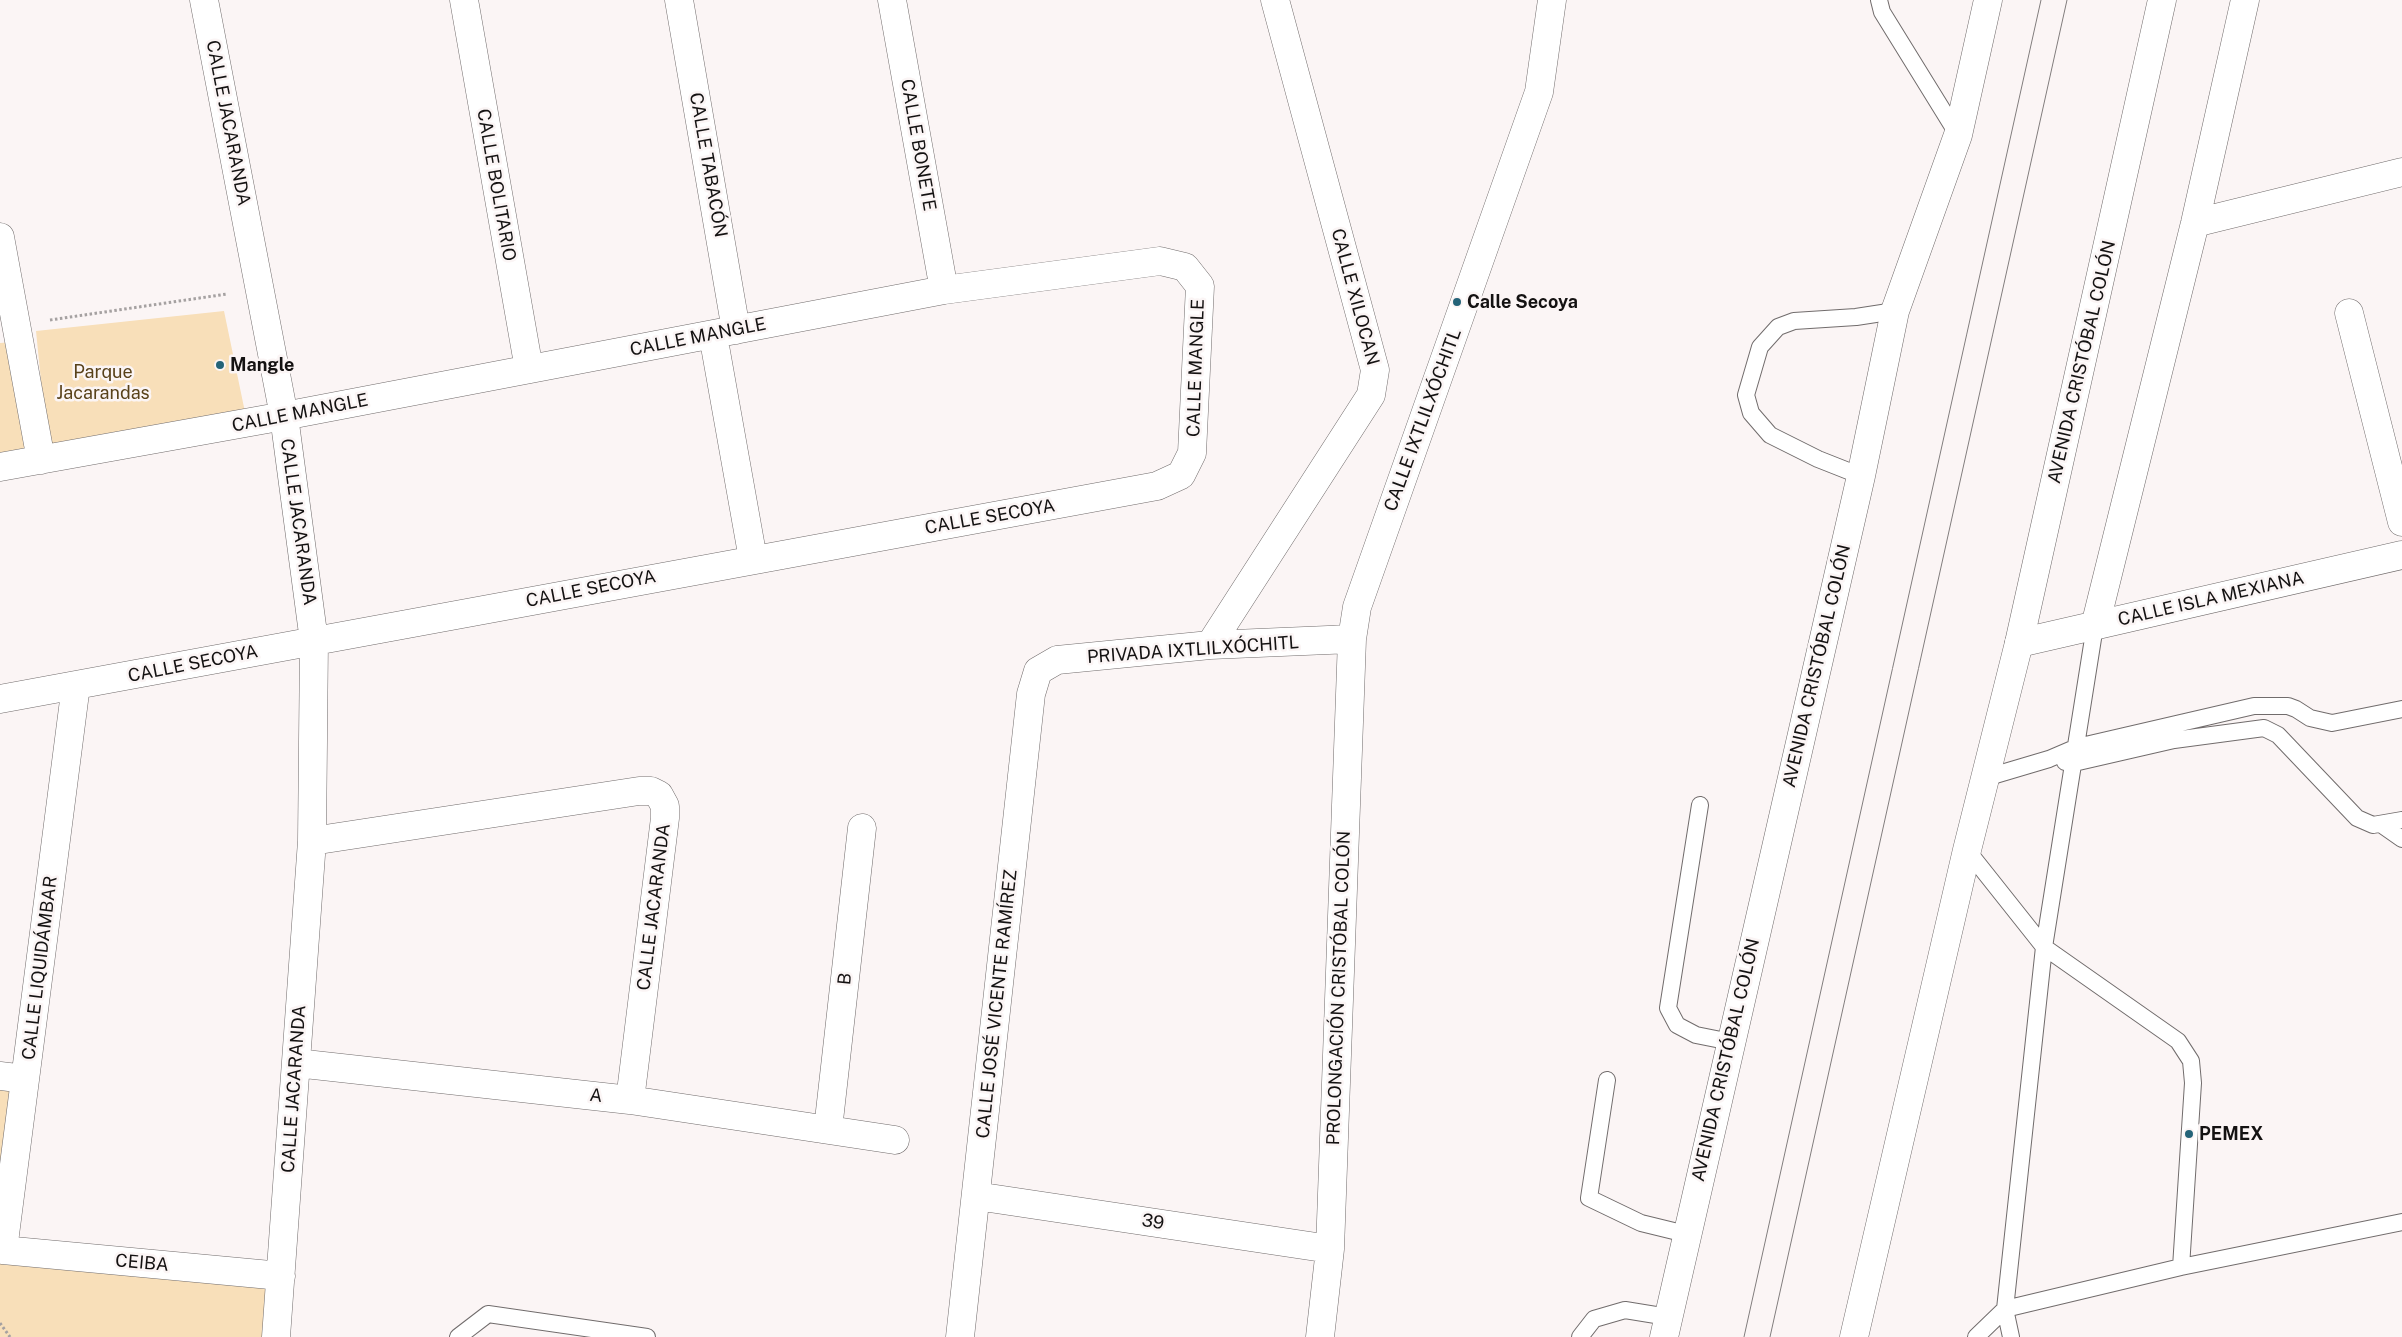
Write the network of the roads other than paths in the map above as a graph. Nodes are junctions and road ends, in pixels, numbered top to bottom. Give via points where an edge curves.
1 (204, 0) edge
2 (464, 0) edge
3 (679, 0) edge
4 (892, 0) edge
5 (1275, 0) edge
6 (1552, 0) edge
7 (1879, 0) edge
8 (1988, 0) edge
9 (2162, 0) edge
10 (2251, 2) edge
11 (1958, 135) junction
12 (2402, 172) edge
13 (2195, 223) junction
14 (0, 237) edge
15 (944, 290) junction
16 (1895, 311) junction
17 (2349, 313) dead end
18 (11, 315) edge
19 (724, 332) junction
20 (529, 369) junction
21 (284, 416) junction
22 (41, 460) junction
23 (0, 467) edge
24 (1181, 475) joint
25 (1861, 476) junction
26 (2402, 522) edge
27 (2402, 555) edge
28 (753, 559) junction
29 (2095, 626) junction
30 (1352, 639) junction
31 (314, 641) junction
32 (2019, 643) junction
33 (1210, 645) junction
34 (1038, 671) joint
35 (76, 685) junction
36 (0, 699) edge
37 (2402, 708) edge
38 (2077, 747) junction
39 (2049, 759) junction
40 (2074, 763) junction
41 (1985, 778) junction
42 (1700, 805) dead end
43 (2402, 820) edge
44 (2382, 825) junction
45 (862, 828) dead end
46 (2402, 839) edge
47 (312, 841) junction
48 (1967, 850) junction
49 (2044, 947) junction
50 (1730, 1042) junction
51 (296, 1062) junction
52 (13, 1077) edge
53 (1607, 1080) dead end
54 (630, 1100) junction
55 (828, 1130) junction
56 (895, 1140) dead end
57 (976, 1196) junction
58 (2402, 1222) edge
59 (1686, 1234) junction
60 (1330, 1249) junction
61 (2, 1250) joint
62 (2180, 1267) junction
63 (281, 1276) junction
64 (2005, 1309) junction
65 (1666, 1327) edge
66 (276, 1337) edge
67 (458, 1337) edge
68 (647, 1337) edge
69 (960, 1337) edge
70 (1320, 1337) edge
71 (1580, 1337) edge
72 (1854, 1337) edge
73 (1976, 1337) edge
74 (1991, 1337) edge
75 (2012, 1337) edge

1 - 21 street, CALLE JACARANDA
2 - 20 street, CALLE BOLITARIO
3 - 19 street, CALLE TABACÓN
4 - 15 street, CALLE BONETE
5 - 33 street, CALLE XILOCAN via 1375,370 1371,395
6 - 30 street, CALLE IXTLILXÓCHITL via 1539,92 1356,607
7 - 11 lane via 1882,12
8 - 11 street, AVENIDA CRISTÓBAL COLÓN
9 - 32 street, AVENIDA CRISTÓBAL COLÓN
10 - 13 street
11 - 16 street, AVENIDA CRISTÓBAL COLÓN
12 - 13 street
13 - 29 street
14 - 18 street
15 - 19 street, CALLE MANGLE
15 - 24 street, CALLE MANGLE via 1160,261 1185,267 1200,286 1192,453
16 - 25 street, AVENIDA CRISTÓBAL COLÓN
16 - 25 lane via 1856,318 1794,321 1778,327 1760,346 1746,395 1750,413 1770,435
17 - 26 street
18 - 22 street
19 - 20 street, CALLE MANGLE
19 - 28 street, CALLE TABACÓN
20 - 21 street, CALLE MANGLE
21 - 22 street, CALLE MANGLE
21 - 31 street, CALLE JACARANDA
22 - 23 street, CALLE MANGLE
24 - 28 street, CALLE SECOYA via 1157,486
25 - 50 street, AVENIDA CRISTÓBAL COLÓN
27 - 29 street, CALLE ISLA MEXIANA
28 - 31 street, CALLE SECOYA
29 - 32 street, CALLE ISLA MEXIANA
29 - 38 lane
30 - 33 street, PRIVADA IXTLILXÓCHITL
30 - 60 street, PROLONGACIÓN CRISTÓBAL COLÓN
31 - 35 street, CALLE SECOYA
31 - 47 street, CALLE JACARANDA
32 - 41 street, AVENIDA CRISTÓBAL COLÓN
33 - 34 street, PRIVADA IXTLILXÓCHITL via 1057,660
34 - 57 street, CALLE JOSÉ VICENTE RAMÍREZ via 1032,694
35 - 36 street, CALLE SECOYA
35 - 52 street, CALLE LIQUIDÁMBAR
37 - 38 lane via 2332,723 2310,718 2288,706 2254,706
38 - 39 lane
38 - 40 lane
39 - 40 lane
39 - 41 lane
40 - 44 lane via 2174,740 2264,728 2278,735 2357,818
40 - 49 lane
41 - 48 street, AVENIDA CRISTÓBAL COLÓN
42 - 50 lane via 1668,1008 1676,1025 1696,1035
43 - 44 lane
44 - 46 lane
45 - 55 street, B
47 - 51 street, CALLE JACARANDA
47 - 54 street, CALLE JACARANDA via 639,791 659,795 665,806 666,818
48 - 49 lane
48 - 72 street, AVENIDA CRISTÓBAL COLÓN
49 - 62 lane via 2178,1041 2191,1061 2193,1083
49 - 64 lane
50 - 59 street, AVENIDA CRISTÓBAL COLÓN
51 - 54 street, A
51 - 63 street, CALLE JACARANDA
52 - 61 street, CALLE LIQUIDÁMBAR
53 - 59 lane via 1588,1198 1641,1223
54 - 55 street, A
55 - 56 street, A
57 - 60 street, 39
57 - 69 street, CALLE JOSÉ VICENTE RAMÍREZ
58 - 62 lane
59 - 65 street, AVENIDA CRISTÓBAL COLÓN
60 - 70 street, PROLONGACIÓN CRISTÓBAL COLÓN
61 - 63 street, CEIBA
62 - 64 lane
63 - 66 street, CALLE JACARANDA
64 - 73 lane
64 - 74 lane
64 - 75 lane
65 - 71 lane via 1625,1310 1594,1319
67 - 68 lane via 488,1314

